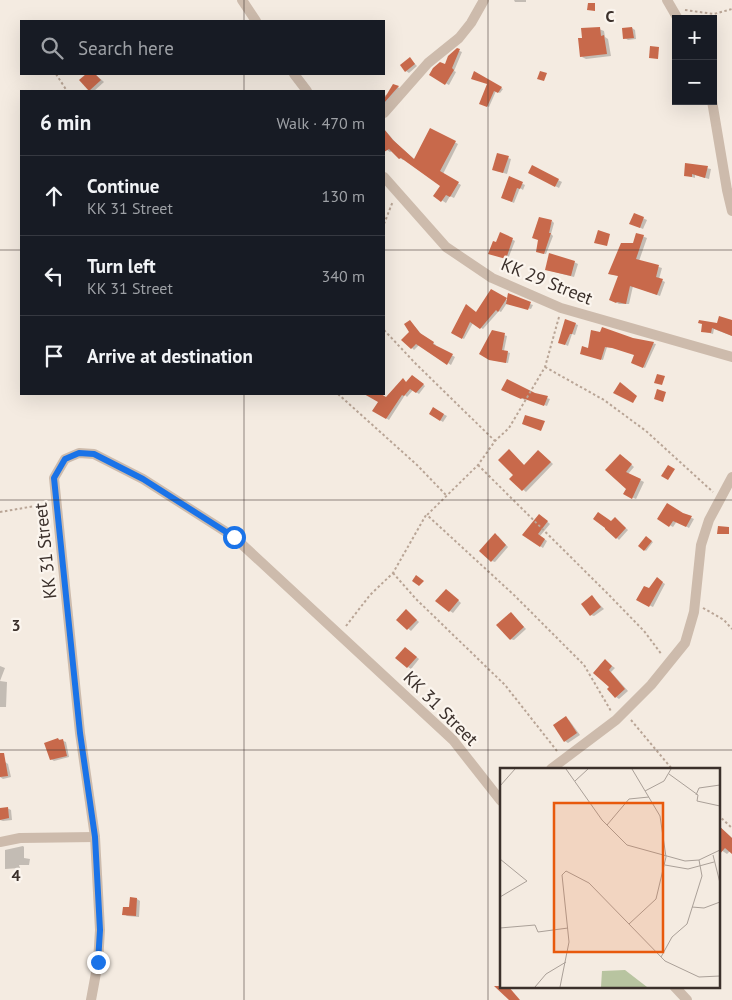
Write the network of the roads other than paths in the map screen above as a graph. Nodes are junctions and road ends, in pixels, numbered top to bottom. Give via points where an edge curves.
1 (242, 0) edge
2 (484, 0) edge
3 (255, 20) edge
4 (295, 75) edge
5 (307, 90) edge
6 (713, 105) edge
7 (385, 111) edge
8 (385, 179) edge
9 (732, 211) edge
10 (732, 358) edge
11 (732, 477) edge
12 (552, 768) edge
13 (500, 800) edge
14 (95, 837) junction
15 (0, 842) edge
16 (676, 988) edge
17 (90, 1000) edge
18 (686, 1000) edge

1 - 3 street
2 - 7 street via 459,38 428,63
4 - 5 street
6 - 9 street
8 - 10 street, KK 29 Street via 446,247 492,278 562,308
11 - 12 street via 709,520 701,545 694,612 685,643 651,685 616,720
13 - 14 street, KK 31 Street via 454,740 234,537 143,479 94,454 79,453 65,459 54,478 80,733
14 - 15 street via 20,838
14 - 17 street, KK 31 Street via 100,930 98,962
16 - 18 street

